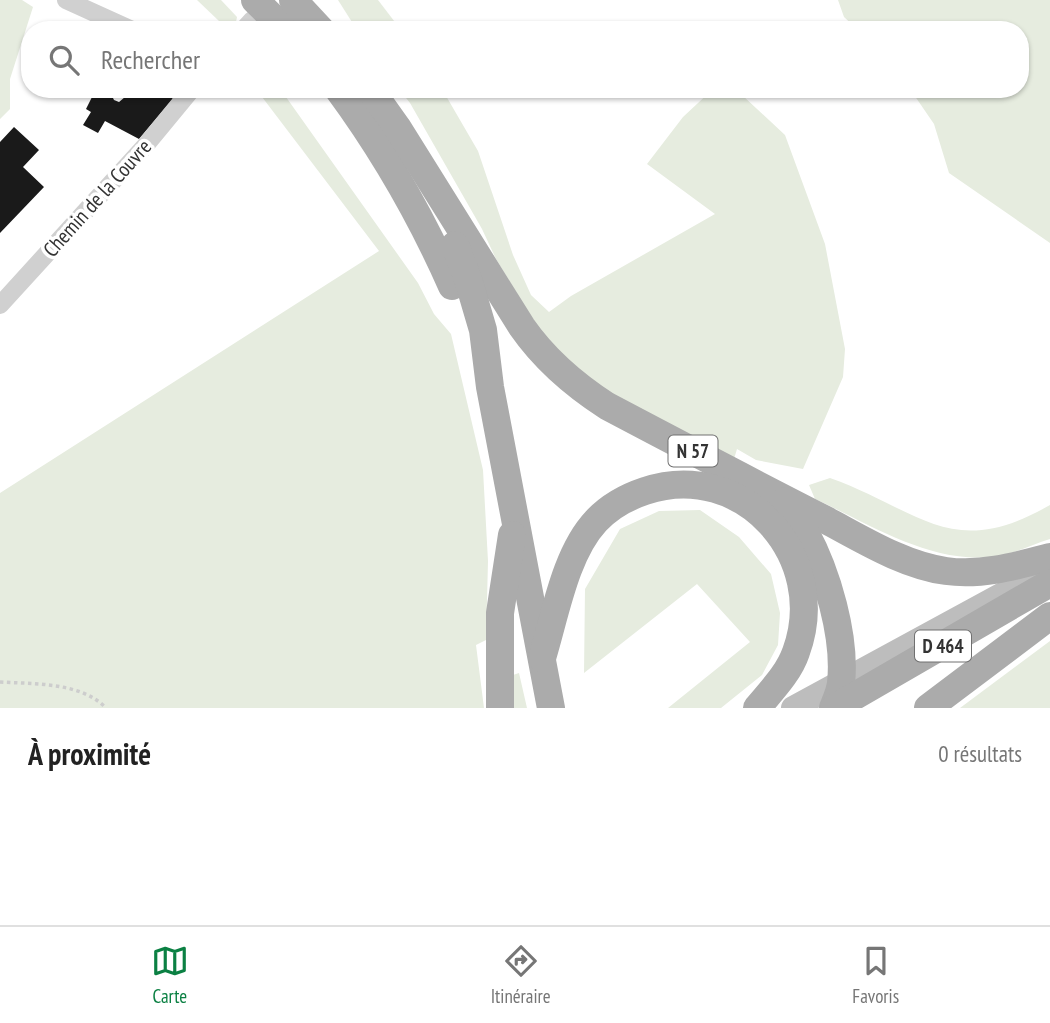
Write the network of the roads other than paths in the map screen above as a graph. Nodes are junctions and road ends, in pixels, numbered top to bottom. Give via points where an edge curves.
1 (66, 0) edge
2 (293, 0) edge
3 (112, 21) edge
4 (313, 21) edge
5 (185, 98) edge
6 (344, 98) edge
7 (376, 98) edge
8 (429, 181) junction
9 (0, 304) edge
10 (490, 387) junction
11 (782, 498) junction
12 (515, 511) junction
13 (1050, 557) edge
14 (1050, 568) edge
15 (1050, 583) edge
16 (1050, 616) edge
17 (542, 658) junction
18 (842, 680) junction
19 (500, 708) edge
20 (551, 708) edge
21 (757, 708) edge
22 (793, 708) edge
23 (834, 708) edge
24 (928, 708) edge

1 - 3 street
2 - 4 main road
5 - 9 street, Chemin de la Couvre
6 - 10 main road, N 57 via 392,169 430,238
7 - 8 main road, N 57
8 - 10 main road, N 57 via 477,304
8 - 11 main road, N 57 via 509,309 559,371 607,406
10 - 12 main road, N 57
11 - 13 main road, N 57 via 935,569 989,571
11 - 18 main road via 824,576 838,629
12 - 17 main road, N 57
12 - 19 main road via 500,613
14 - 18 main road, D 464
15 - 23 main road, D 464
16 - 24 main road
17 - 20 main road, N 57
17 - 21 main road via 570,564 596,521 614,506 656,487 683,484 716,489 744,501 770,522 796,562 802,582 804,613 796,652 785,674
18 - 22 main road, D 464
18 - 23 main road

